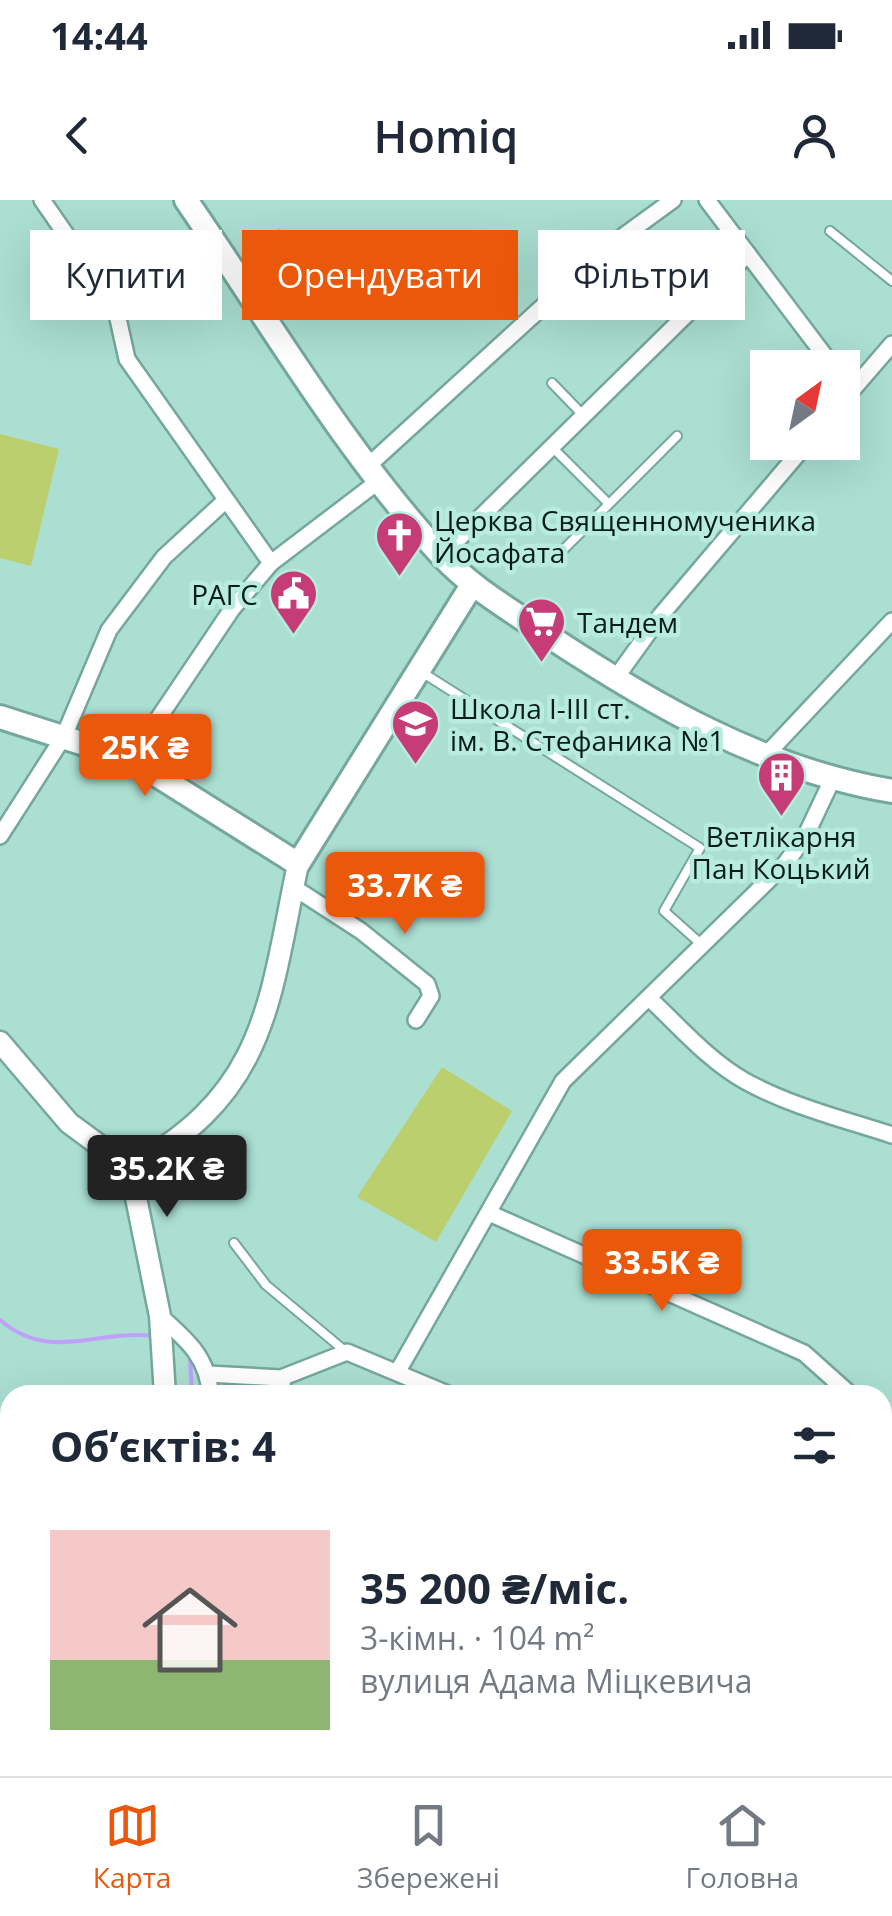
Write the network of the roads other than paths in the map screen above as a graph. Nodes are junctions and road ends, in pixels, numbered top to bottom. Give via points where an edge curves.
1 (42, 200) edge
2 (186, 200) edge
3 (674, 200) edge
4 (707, 200) edge
5 (830, 232) dead end
6 (748, 254) junction
7 (892, 282) edge
8 (892, 344) edge
9 (820, 350) edge
10 (860, 376) edge
11 (552, 384) dead end
12 (582, 414) junction
13 (676, 436) dead end
14 (551, 446) junction
15 (793, 460) edge
16 (374, 472) junction
17 (226, 500) junction
18 (608, 504) junction
19 (563, 550) dead end
20 (442, 556) junction
21 (271, 562) junction
22 (472, 585) junction
23 (892, 622) edge
24 (416, 668) junction
25 (615, 679) junction
26 (0, 717) edge
27 (64, 736) junction
28 (764, 758) junction
29 (131, 760) junction
30 (832, 780) junction
31 (892, 792) edge
32 (0, 836) edge
33 (295, 876) junction
34 (701, 944) junction
35 (650, 999) junction
36 (416, 1020) dead end
37 (0, 1042) edge
38 (892, 1135) edge
39 (130, 1168) junction
40 (489, 1213) junction
41 (234, 1243) dead end
42 (160, 1316) junction
43 (348, 1352) junction
44 (398, 1371) junction
45 (208, 1374) junction
46 (164, 1385) edge
47 (209, 1385) edge
48 (271, 1385) edge
49 (287, 1385) edge
50 (428, 1385) edge
51 (840, 1385) edge

1 - 17 street via 115,305 128,360
2 - 16 main road
3 - 16 street via 608,248
4 - 6 street
5 - 7 lane
6 - 9 street
6 - 12 street
8 - 10 street
11 - 12 lane
12 - 14 street
13 - 18 lane
14 - 18 lane
14 - 20 street
15 - 25 street
16 - 20 main road
16 - 21 street
17 - 21 street
17 - 27 street via 164,557 109,630
18 - 19 lane
20 - 22 main road
21 - 29 street
22 - 24 main road
22 - 25 main road
23 - 28 street
24 - 33 main road
24 - 34 lane via 700,848 664,911
25 - 28 main road
26 - 27 main road
27 - 29 main road
27 - 32 street
28 - 30 main road
29 - 33 main road
30 - 31 main road
30 - 34 street via 786,864
33 - 36 street via 427,984 431,996
33 - 39 street via 246,1064 206,1117
34 - 35 street
35 - 38 street via 742,1080
35 - 40 street via 563,1081
37 - 39 street via 69,1123
39 - 42 street
40 - 44 street
40 - 51 street via 804,1353
41 - 43 lane via 274,1293
42 - 45 street via 194,1346
42 - 46 street
43 - 44 street
43 - 49 street
44 - 50 street
45 - 47 street
45 - 48 street

